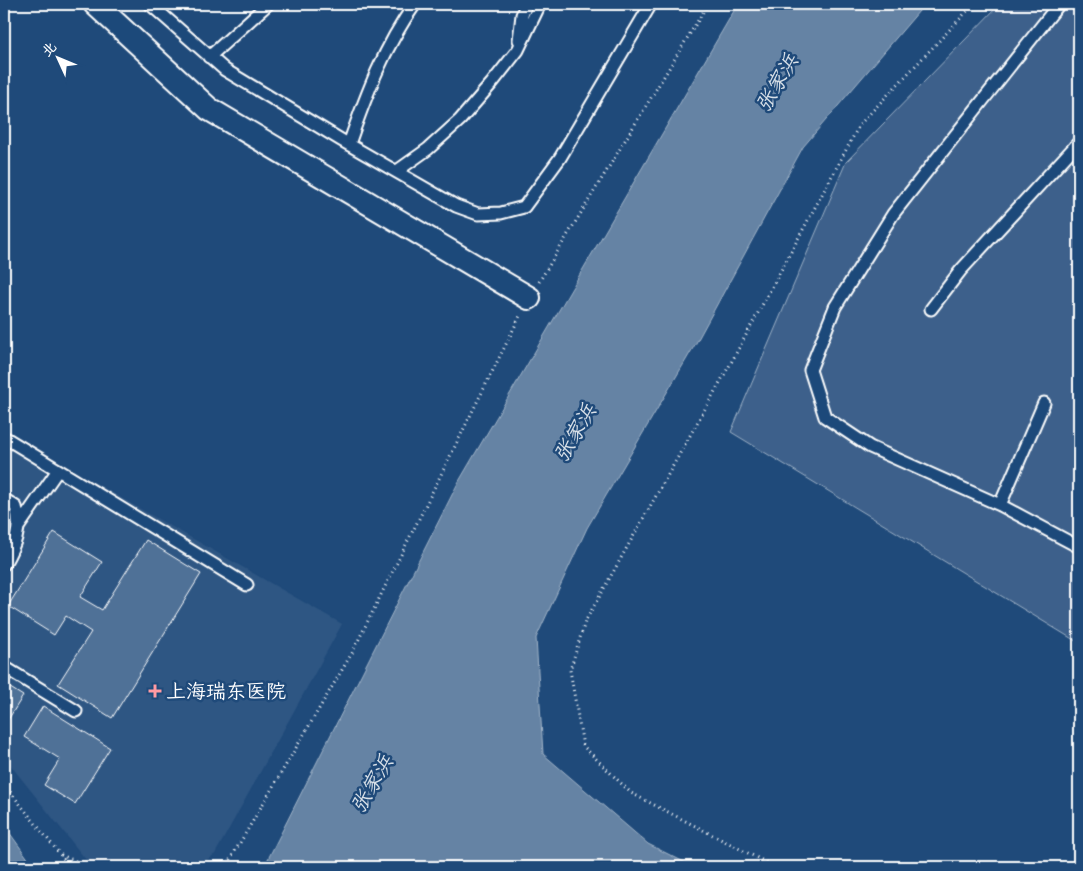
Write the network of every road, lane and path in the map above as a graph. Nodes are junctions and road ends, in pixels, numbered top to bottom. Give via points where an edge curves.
1 (95, 4) edge
2 (151, 4) edge
3 (268, 4) edge
4 (415, 4) edge
5 (526, 4) edge
6 (540, 4) edge
7 (651, 4) edge
8 (708, 4) edge
9 (974, 4) edge
10 (1059, 4) edge
11 (518, 50) junction
12 (209, 57) junction
13 (1079, 142) edge
14 (349, 144) junction
15 (397, 172) junction
16 (529, 298) junction
17 (931, 310) dead end
18 (1044, 403) dead end
19 (4, 437) edge
20 (58, 470) junction
21 (4, 499) edge
22 (1000, 505) junction
23 (16, 506) junction
24 (30, 510) junction
25 (19, 526) junction
26 (1079, 547) edge
27 (4, 564) edge
28 (247, 585) dead end
29 (4, 667) edge
30 (76, 711) dead end
31 (4, 784) edge
32 (60, 855) junction
33 (70, 867) edge
34 (90, 867) edge
35 (223, 867) edge
36 (285, 867) edge
37 (313, 867) edge
38 (775, 867) edge

1 - 16 street via 209,109
2 - 12 lane
3 - 12 lane
4 - 14 lane via 393,36
5 - 11 lane
6 - 11 lane
7 - 15 lane via 560,158 524,207 501,214 478,214 456,206
8 - 16 path
9 - 38 path via 860,124 732,361 584,622 570,670 583,746 631,793
10 - 22 lane via 892,214 835,307 810,370 825,417 870,447
11 - 15 lane via 460,120 428,150
12 - 14 lane via 225,70
13 - 17 lane via 961,270
14 - 15 lane
16 - 35 path via 352,653 260,812
18 - 22 lane
19 - 20 lane
20 - 24 lane
20 - 28 lane
21 - 23 lane
22 - 26 lane
23 - 24 lane
23 - 25 lane
24 - 25 lane
25 - 27 lane via 17,539
29 - 30 lane
31 - 32 path
32 - 33 path
32 - 34 path
36 - 37 path

